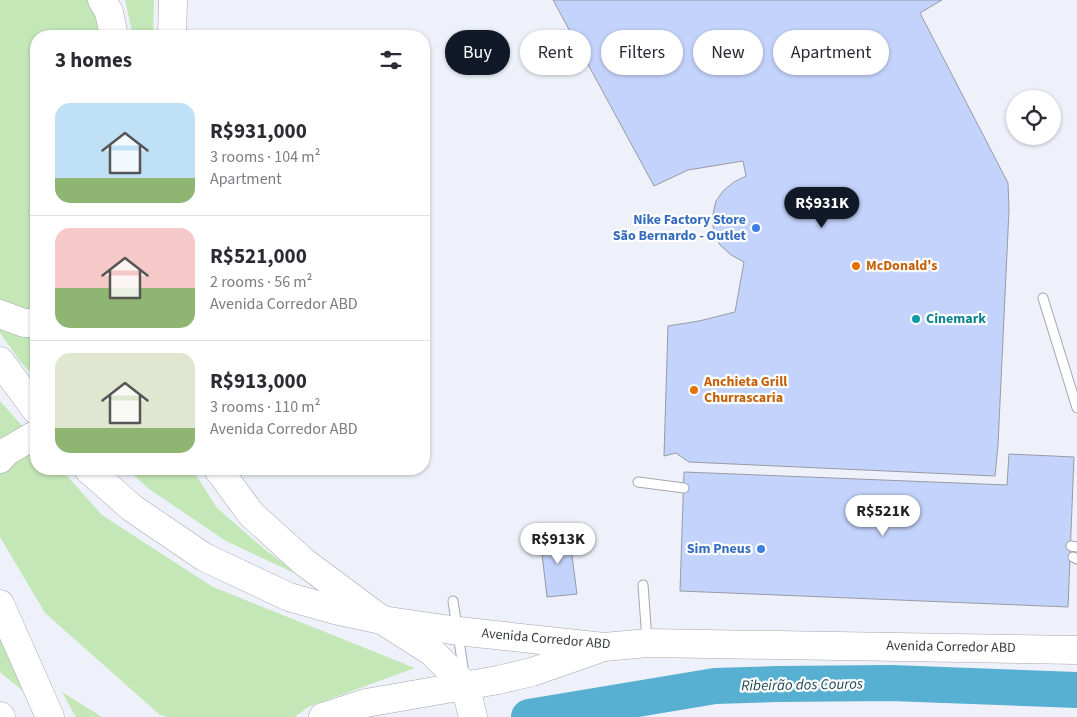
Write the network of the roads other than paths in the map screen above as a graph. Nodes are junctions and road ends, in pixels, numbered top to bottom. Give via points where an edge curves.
1 (102, 0) edge
2 (172, 0) edge
3 (113, 30) edge
4 (172, 30) edge
5 (1043, 298) dead end
6 (0, 314) edge
7 (30, 322) edge
8 (0, 361) edge
9 (30, 402) edge
10 (1077, 408) edge
11 (30, 438) edge
12 (0, 460) edge
13 (95, 475) edge
14 (223, 475) edge
15 (638, 482) dead end
16 (684, 488) dead end
17 (643, 585) dead end
18 (453, 601) dead end
19 (0, 604) edge
20 (382, 620) junction
21 (458, 631) junction
22 (648, 643) junction
23 (604, 646) junction
24 (1077, 650) edge
25 (470, 701) edge
26 (50, 717) edge
27 (322, 717) edge

1 - 3 main road via 109,12
2 - 4 main road
5 - 10 lane
6 - 7 main road
8 - 9 main road
11 - 12 main road via 6,452
13 - 20 main road, Avenida Corredor ABD via 132,508 204,557 289,596
14 - 20 main road via 252,514 304,562
15 - 16 lane
17 - 22 lane
18 - 21 lane
19 - 26 main road
20 - 21 main road, Avenida Corredor ABD
20 - 25 main road via 432,652
21 - 23 main road, Avenida Corredor ABD
21 - 25 lane
22 - 23 main road, Avenida Corredor ABD
22 - 24 main road, Avenida Corredor ABD
23 - 25 main road via 532,672 498,680
25 - 27 main road via 366,703

